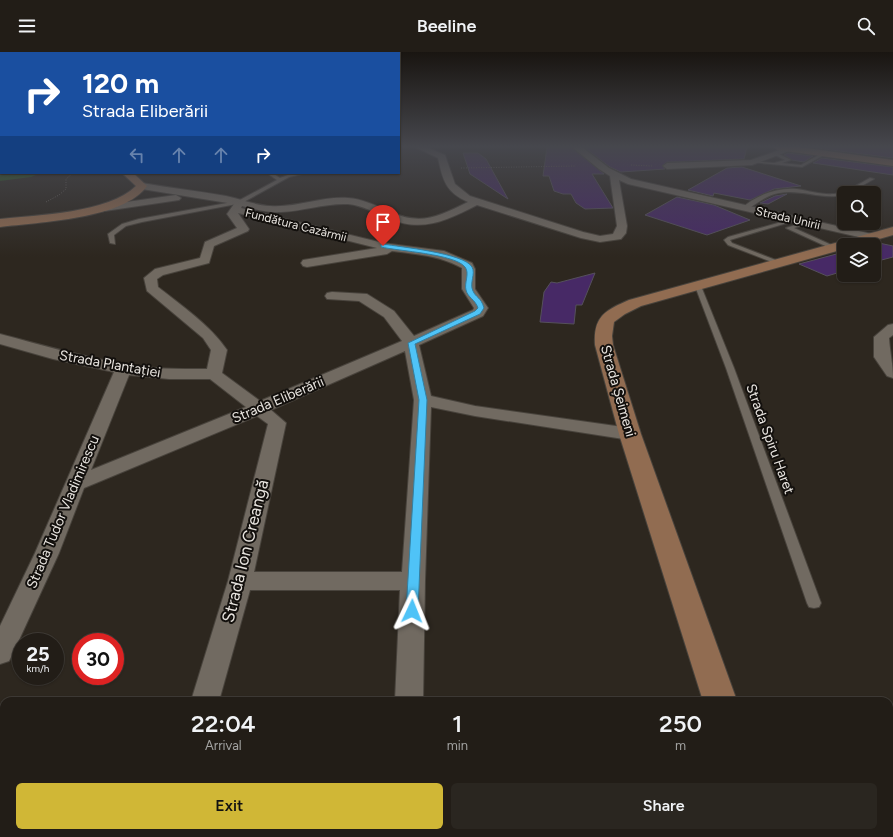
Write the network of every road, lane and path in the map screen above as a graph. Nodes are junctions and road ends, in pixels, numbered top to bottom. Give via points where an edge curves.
1 (66, 184) edge
2 (139, 184) edge
3 (274, 184) edge
4 (449, 184) edge
5 (615, 184) edge
6 (638, 184) edge
7 (142, 186) junction
8 (645, 186) junction
9 (616, 190) junction
10 (837, 195) edge
11 (212, 197) junction
12 (46, 202) dead end
13 (476, 202) junction
14 (238, 205) junction
15 (98, 209) junction
16 (744, 209) junction
17 (794, 220) junction
18 (807, 222) junction
19 (0, 224) edge
20 (893, 231) edge
21 (872, 237) junction
22 (893, 242) edge
23 (113, 243) dead end
24 (834, 248) junction
25 (398, 249) junction
26 (307, 263) dead end
27 (778, 263) junction
28 (698, 286) junction
29 (332, 296) dead end
30 (478, 313) joint
31 (893, 328) edge
32 (0, 339) edge
33 (411, 343) junction
34 (123, 369) junction
35 (893, 373) edge
36 (214, 374) junction
37 (423, 400) junction
38 (259, 409) junction
39 (630, 434) junction
40 (76, 484) junction
41 (240, 581) junction
42 (413, 582) junction
43 (814, 603) dead end
44 (0, 653) edge
45 (206, 697) edge
46 (409, 697) edge
47 (719, 697) edge

1 - 12 path via 66,189
2 - 7 main road
3 - 14 lane
4 - 13 street via 462,196
5 - 9 street
6 - 8 street, Strada Unirii
7 - 11 street
7 - 15 main road via 139,192 123,202
8 - 9 street
8 - 16 street, Strada Unirii
9 - 13 street via 622,226 617,237 608,239 581,235
10 - 16 lane via 830,197 782,191 768,195
11 - 14 street
11 - 15 street via 169,198
13 - 14 street via 438,218 415,223 405,222 356,201 271,210
14 - 23 lane via 169,214 124,225 111,234
14 - 25 street, Fundătura Cazărmii via 359,241
14 - 36 street via 232,214 244,229 209,244 205,260 159,272 150,278 152,288 208,334 219,350
15 - 19 main road
16 - 17 street, Strada Unirii
17 - 18 street, Strada Unirii
17 - 27 lane via 727,240 730,244
18 - 21 street, Strada Unirii
18 - 24 lane via 788,228
20 - 21 main road, Strada Șeimeni
21 - 22 main road, Strada Unirii
21 - 24 main road, Strada Șeimeni
24 - 27 main road, Strada Șeimeni
25 - 26 street
25 - 30 street, Fundătura Cazărmii via 444,255 468,266 470,292 479,301 481,308
27 - 28 main road, Strada Șeimeni
28 - 39 main road, Strada Șeimeni via 635,303 618,310 607,320 602,331 604,345
28 - 43 lane, Strada Spiru Haret
29 - 33 street via 362,297 389,314
30 - 33 street, Strada Eliberării
31 - 35 street via 881,338 882,357
32 - 34 street, Strada Plantației via 52,354
33 - 37 street
33 - 38 street, Strada Eliberării
34 - 36 street, Strada Plantației via 169,374
34 - 40 street, Strada Tudor Vladimirescu
36 - 38 street
37 - 39 street via 475,411
37 - 42 street
38 - 40 street, Strada Eliberării
38 - 41 street, Strada Ion Creangă via 277,423
39 - 47 main road, Strada Șeimeni
40 - 44 street, Strada Tudor Vladimirescu
41 - 42 street
41 - 45 street, Strada Ion Creangă
42 - 46 street

